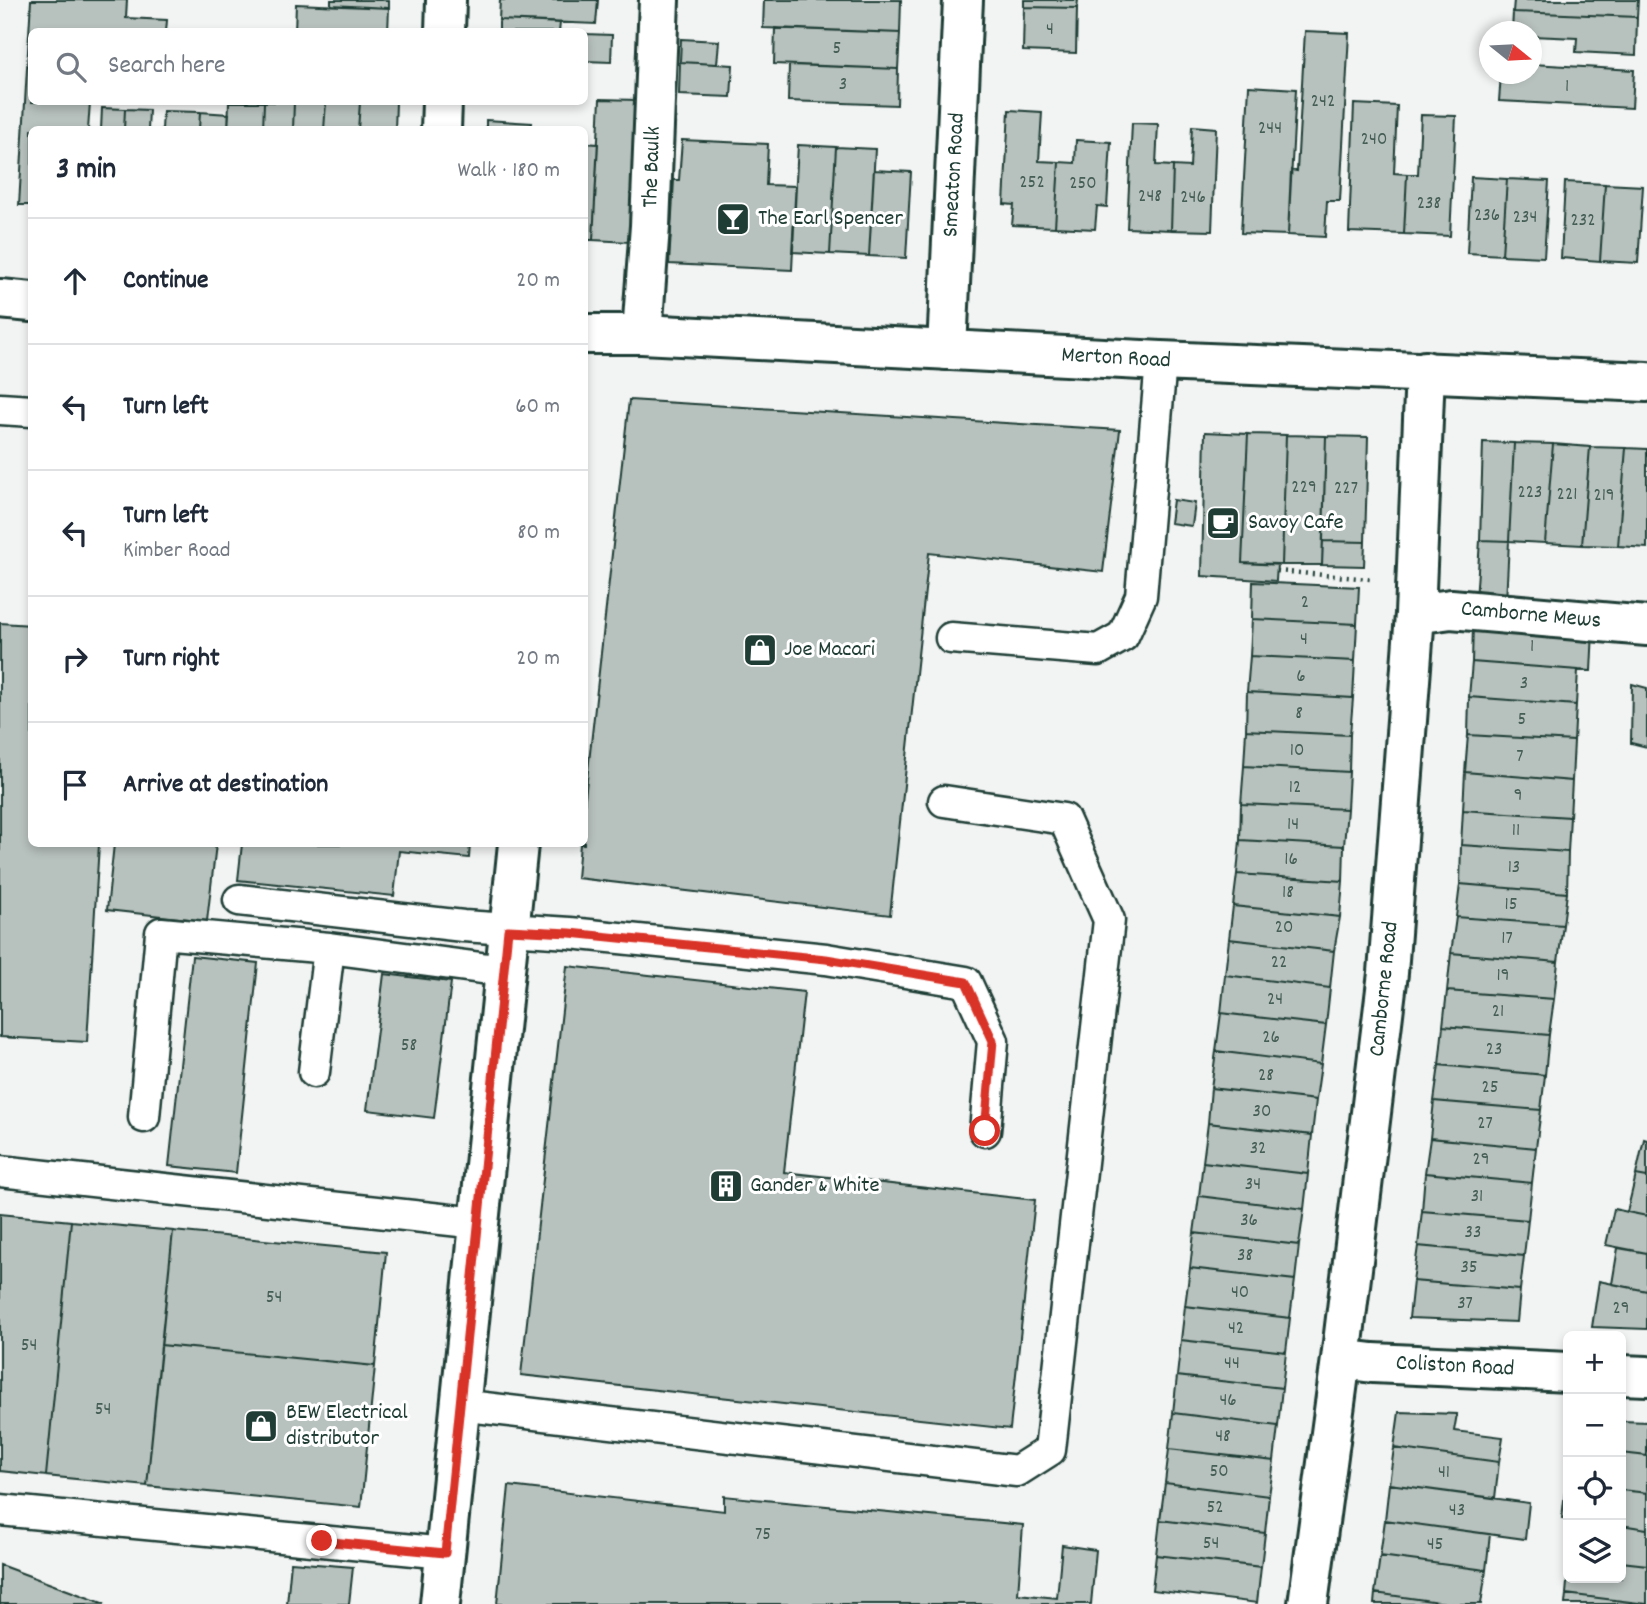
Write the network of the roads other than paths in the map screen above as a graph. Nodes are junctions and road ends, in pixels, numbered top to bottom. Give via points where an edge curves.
1 (446, 0) edge
2 (660, 0) edge
3 (963, 0) edge
4 (445, 28) edge
5 (442, 105) edge
6 (441, 126) edge
7 (0, 299) edge
8 (28, 302) edge
9 (588, 334) edge
10 (642, 334) junction
11 (947, 350) junction
12 (1161, 361) junction
13 (1425, 371) junction
14 (1647, 382) edge
15 (0, 409) edge
16 (28, 411) edge
17 (1415, 598) junction
18 (1647, 626) edge
19 (951, 638) dead end
20 (944, 801) dead end
21 (518, 847) edge
22 (239, 900) dead end
23 (508, 930) junction
24 (329, 948) junction
25 (504, 971) junction
26 (314, 1072) dead end
27 (144, 1117) dead end
28 (985, 1131) dead end
29 (0, 1171) edge
30 (478, 1223) junction
31 (1341, 1359) junction
32 (1563, 1373) edge
33 (1626, 1375) edge
34 (1647, 1376) edge
35 (459, 1405) junction
36 (0, 1510) edge
37 (445, 1553) junction
38 (440, 1604) edge
39 (1308, 1604) edge

1 - 4 street
2 - 10 street, The Baulk
3 - 11 street, Smeaton Road
5 - 6 street
7 - 8 street
9 - 10 street, Merton Road
10 - 11 street, Merton Road
11 - 12 street, Merton Road
12 - 13 street, Merton Road
12 - 19 lane via 1141,596 1123,636 1098,650
13 - 14 street, Merton Road
13 - 17 street, Camborne Road
15 - 16 lane
17 - 18 street, Camborne Mews via 1451,609
17 - 31 street, Camborne Road via 1388,973
20 - 35 lane via 1063,820 1109,920 1050,1450 1017,1471
21 - 23 street
22 - 23 lane
23 - 25 street
23 - 28 lane via 826,959 966,982 993,1041
24 - 25 lane
24 - 26 lane
24 - 27 lane via 161,933
25 - 30 street
29 - 30 lane
30 - 35 street
31 - 32 street, Coliston Road
31 - 39 street, Camborne Road
33 - 34 street
35 - 37 street
36 - 37 lane
37 - 38 street

